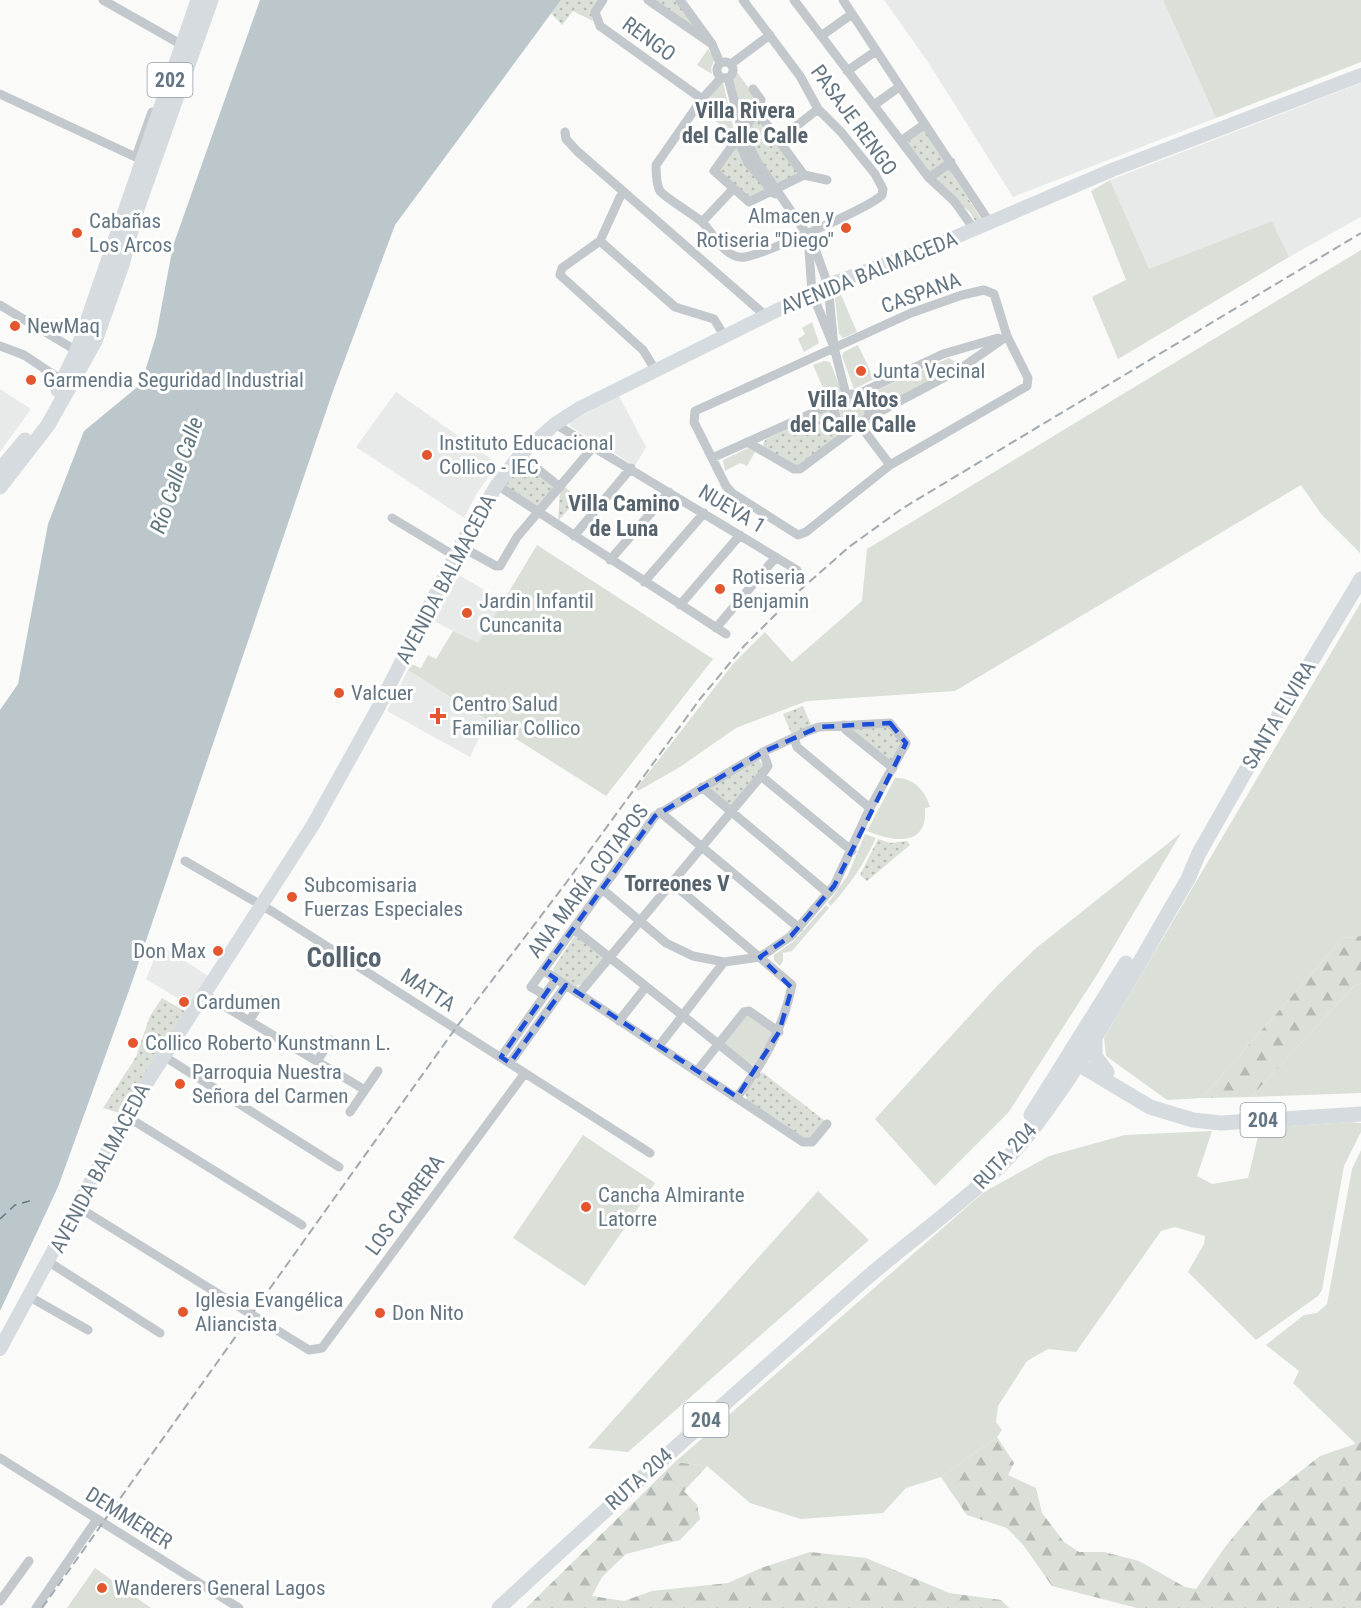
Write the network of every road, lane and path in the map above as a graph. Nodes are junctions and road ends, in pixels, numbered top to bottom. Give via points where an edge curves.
1 (103, 0) edge
2 (198, 0) edge
3 (211, 0) edge
4 (603, 0) edge
5 (648, 0) edge
6 (680, 0) edge
7 (743, 0) edge
8 (795, 0) edge
9 (843, 0) edge
10 (852, 14) junction
11 (190, 25) junction
12 (770, 35) junction
13 (821, 36) junction
14 (177, 42) junction
15 (712, 44) junction
16 (876, 51) junction
17 (720, 63) junction
18 (731, 64) junction
19 (847, 71) junction
20 (1361, 75) edge
21 (724, 78) junction
22 (899, 87) junction
23 (753, 89) dead end
24 (0, 94) edge
25 (702, 99) junction
26 (874, 105) junction
27 (818, 110) junction
28 (757, 111) junction
29 (925, 124) junction
30 (565, 132) dead end
31 (740, 133) junction
32 (780, 139) junction
33 (901, 141) junction
34 (147, 160) junction
35 (951, 162) junction
36 (804, 175) junction
37 (929, 178) junction
38 (827, 180) dead end
39 (733, 189) junction
40 (775, 190) junction
41 (620, 197) dead end
42 (702, 222) junction
43 (990, 223) junction
44 (975, 229) junction
45 (808, 233) junction
46 (600, 241) junction
47 (828, 285) junction
48 (812, 293) junction
49 (0, 305) edge
50 (766, 316) junction
51 (725, 336) junction
52 (1006, 336) junction
53 (0, 346) edge
54 (834, 347) junction
55 (77, 351) junction
56 (952, 351) junction
57 (960, 369) junction
58 (656, 371) junction
59 (64, 388) junction
60 (851, 395) junction
61 (837, 402) junction
62 (555, 424) junction
63 (861, 424) junction
64 (747, 442) junction
65 (594, 446) junction
66 (520, 455) junction
67 (712, 458) junction
68 (890, 465) junction
69 (631, 468) junction
70 (0, 470) edge
71 (497, 485) junction
72 (0, 487) edge
73 (561, 487) junction
74 (669, 492) junction
75 (538, 512) junction
76 (704, 513) junction
77 (392, 518) dead end
78 (740, 535) junction
79 (574, 536) junction
80 (458, 551) junction
81 (776, 557) junction
82 (610, 560) junction
83 (797, 570) dead end
84 (1361, 579) edge
85 (644, 582) junction
86 (680, 605) junction
87 (716, 628) junction
88 (726, 634) dead end
89 (844, 725) junction
90 (794, 738) junction
91 (763, 752) junction
92 (893, 768) junction
93 (761, 776) junction
94 (702, 787) junction
95 (870, 808) junction
96 (660, 812) junction
97 (731, 812) junction
98 (701, 846) junction
99 (852, 851) junction
100 (1199, 853) junction
101 (185, 861) dead end
102 (672, 883) junction
103 (602, 890) junction
104 (828, 893) junction
105 (261, 905) junction
106 (641, 921) junction
107 (799, 928) junction
108 (573, 929) junction
109 (760, 957) junction
110 (610, 958) junction
111 (724, 962) junction
112 (543, 970) junction
113 (556, 979) junction
114 (566, 985) junction
115 (645, 988) junction
116 (204, 994) junction
117 (579, 994) junction
118 (545, 995) junction
119 (262, 1000) dead end
120 (682, 1017) junction
121 (250, 1020) junction
122 (619, 1021) junction
123 (779, 1032) junction
124 (1095, 1036) junction
125 (331, 1040) dead end
126 (718, 1044) junction
127 (659, 1046) junction
128 (162, 1055) junction
129 (501, 1057) junction
130 (1078, 1060) junction
131 (317, 1061) junction
132 (510, 1064) junction
133 (378, 1071) dead end
134 (698, 1071) junction
135 (1107, 1072) junction
136 (525, 1073) junction
137 (756, 1074) junction
138 (365, 1090) junction
139 (738, 1097) junction
140 (350, 1112) dead end
141 (1167, 1112) junction
142 (1361, 1114) edge
143 (126, 1116) junction
144 (827, 1124) dead end
145 (650, 1153) dead end
146 (339, 1167) dead end
147 (78, 1207) junction
148 (302, 1225) dead end
149 (917, 1235) junction
150 (49, 1262) junction
151 (30, 1297) junction
152 (88, 1330) dead end
153 (160, 1333) dead end
154 (0, 1348) edge
155 (0, 1458) edge
156 (97, 1519) junction
157 (29, 1561) dead end
158 (1, 1598) edge
159 (36, 1608) edge
160 (239, 1608) edge
161 (499, 1608) edge

1 - 14 street
2 - 11 main road, 202
3 - 34 main road, 202
4 - 25 street, RENGO via 595,12 600,26
5 - 15 street
6 - 15 street
7 - 12 street, PASAJE RENGO
8 - 13 street
9 - 10 street
10 - 13 street
10 - 16 street
11 - 14 street via 184,23
11 - 34 main road, 202
12 - 18 street
12 - 27 street, PASAJE RENGO via 800,76
13 - 19 street
14 - 34 street
15 - 17 street
16 - 19 street
16 - 22 street
17 - 18 street
17 - 21 street via 716,69
18 - 21 street via 733,72
19 - 26 street
20 - 43 main road, AVENIDA BALMACEDA via 1112,170
21 - 25 street
21 - 31 street
22 - 26 street
22 - 29 street
23 - 28 street via 761,100
24 - 34 street
25 - 42 street via 656,165 661,192
26 - 33 street
27 - 32 street
27 - 45 street, PASAJE RENGO via 841,132 883,189 882,195 870,204
28 - 31 street
28 - 32 street
29 - 33 street
29 - 35 street
30 - 50 street via 577,151
31 - 39 street via 714,171
31 - 40 street
32 - 36 street
33 - 37 street
34 - 55 main road, 202
34 - 59 main road, 202 via 122,266 95,341
35 - 37 street
35 - 43 street
36 - 38 street
36 - 40 street
37 - 44 street via 954,201
39 - 40 street via 749,202
39 - 42 street
40 - 45 street
41 - 46 street
42 - 45 street via 729,252 746,257
43 - 44 main road, AVENIDA BALMACEDA
44 - 47 main road, AVENIDA BALMACEDA
45 - 47 street
45 - 48 street
46 - 51 street via 675,307 714,319
46 - 58 street via 561,268 560,275 644,350
47 - 48 main road, AVENIDA BALMACEDA
47 - 54 street
48 - 50 main road, AVENIDA BALMACEDA
48 - 54 street
49 - 55 street
50 - 51 main road, AVENIDA BALMACEDA
51 - 58 main road, AVENIDA BALMACEDA
52 - 54 street, CASPANA via 994,294 984,290 911,313
52 - 56 street
52 - 57 street
52 - 68 street, CASPANA via 1028,378 1027,386
53 - 59 street via 24,355
54 - 60 street
54 - 67 street, CASPANA via 695,411 694,422
55 - 59 main road, 202
56 - 57 street
56 - 60 street
57 - 63 street
58 - 62 main road, AVENIDA BALMACEDA
59 - 70 main road, 202
59 - 72 main road, 202 via 35,444
60 - 61 street
60 - 63 street via 868,405
61 - 63 street via 839,423
61 - 64 street
62 - 65 street, NUEVA 1
62 - 66 main road, AVENIDA BALMACEDA
63 - 64 street via 800,469
63 - 68 street
64 - 67 street
65 - 69 street, NUEVA 1
65 - 73 street
66 - 71 main road, AVENIDA BALMACEDA
66 - 73 street
67 - 68 street, CASPANA via 732,493 798,535
69 - 74 street, NUEVA 1
69 - 79 street
71 - 75 street
71 - 80 main road, AVENIDA BALMACEDA
73 - 75 street
74 - 76 street, NUEVA 1
74 - 82 street
75 - 79 street
75 - 80 street via 500,566
76 - 78 street, NUEVA 1
76 - 85 street
77 - 80 street
78 - 81 street, NUEVA 1
78 - 86 street
79 - 82 street
80 - 105 main road, AVENIDA BALMACEDA via 313,825
81 - 83 street, NUEVA 1
81 - 87 street
82 - 85 street
84 - 100 main road, SANTA ELVIRA
85 - 86 street
86 - 87 street
87 - 88 street
89 - 90 street, ANA MARÍA COTAPOS via 819,727
89 - 92 street
89 - 92 street, ANA MARÍA COTAPOS via 890,723 906,744
90 - 91 street, ANA MARÍA COTAPOS
90 - 95 street via 797,747
91 - 93 street via 768,766
91 - 94 street, ANA MARÍA COTAPOS
92 - 95 street
93 - 97 street
93 - 99 street
94 - 96 street, ANA MARÍA COTAPOS
94 - 97 street
95 - 99 street
96 - 98 street
96 - 103 street, ANA MARÍA COTAPOS
97 - 98 street
97 - 104 street
98 - 102 street
98 - 107 street
99 - 104 street
100 - 124 main road, SANTA ELVIRA via 1188,879
100 - 130 main road, SANTA ELVIRA via 1181,874
101 - 105 street, MATTA
102 - 106 street
102 - 109 street
103 - 106 street
103 - 108 street, ANA MARÍA COTAPOS
104 - 107 street
105 - 116 main road, AVENIDA BALMACEDA
105 - 129 street, MATTA
106 - 110 street
106 - 111 street via 666,943 693,956
107 - 109 street
108 - 110 street
108 - 112 street, ANA MARÍA COTAPOS
109 - 111 street
109 - 123 street via 792,985
110 - 115 street
110 - 117 street
111 - 120 street
112 - 113 street
112 - 118 street, ANA MARÍA COTAPOS via 531,987
113 - 114 street
113 - 118 street
114 - 117 street
114 - 132 street
115 - 120 street
115 - 122 street
116 - 121 street
116 - 128 main road, AVENIDA BALMACEDA
117 - 122 street
118 - 129 street
119 - 121 street
120 - 126 street
120 - 127 street
121 - 131 street
122 - 127 street
123 - 126 street via 749,1011
123 - 137 street
124 - 130 main road, SANTA ELVIRA
124 - 135 main road via 1095,1056
125 - 131 street
126 - 134 street
126 - 137 street
127 - 134 street
128 - 143 main road, AVENIDA BALMACEDA
128 - 146 street
129 - 132 street, MATTA
130 - 135 main road, 204
130 - 141 main road, 204 via 1150,1107
130 - 149 main road, RUTA 204 / 204 via 1025,1125
130 - 149 main road, RUTA 204 / 204 via 1032,1130 1002,1164
131 - 138 street
132 - 136 street, MATTA
133 - 138 street
134 - 139 street
135 - 141 main road, 204
136 - 145 street, MATTA
136 - 147 street, LOS CARRERA via 322,1348 309,1350
137 - 139 street
138 - 140 street
139 - 144 street via 803,1142 812,1142
141 - 142 main road, 204 via 1221,1123
143 - 147 main road, AVENIDA BALMACEDA
143 - 148 street
147 - 150 main road, AVENIDA BALMACEDA
149 - 161 main road, RUTA 204 / 204 via 607,1507
150 - 151 main road, AVENIDA BALMACEDA
150 - 153 street
151 - 152 street
151 - 154 main road, AVENIDA BALMACEDA
155 - 156 street, DEMMERER
156 - 159 street
156 - 160 street, DEMMERER
157 - 158 street

